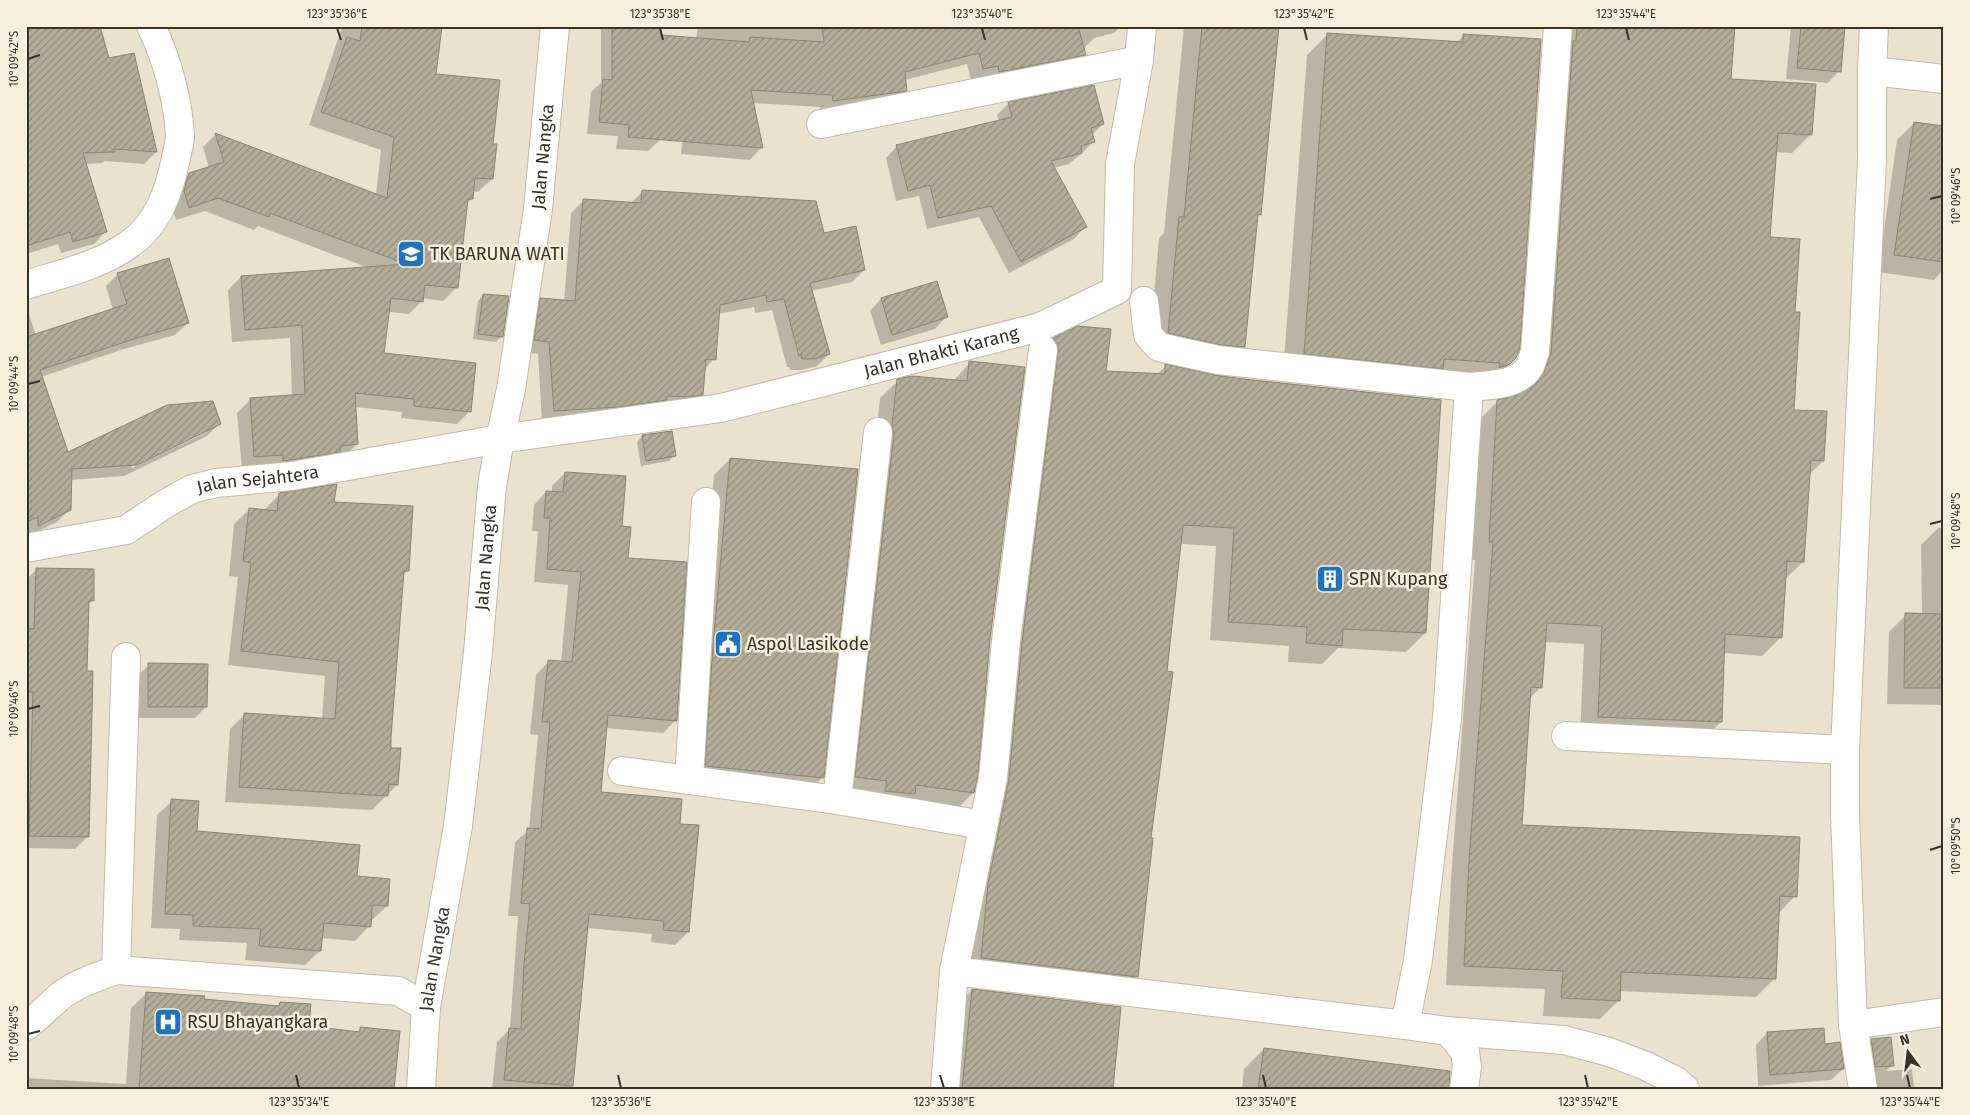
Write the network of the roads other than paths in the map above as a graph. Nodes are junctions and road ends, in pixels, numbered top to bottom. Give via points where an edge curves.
1 (151, 26) edge
2 (555, 26) edge
3 (1142, 26) edge
4 (1558, 26) edge
5 (1874, 26) edge
6 (1139, 60) junction
7 (1872, 71) junction
8 (1944, 78) edge
9 (821, 124) dead end
10 (26, 285) edge
11 (1144, 300) dead end
12 (1043, 350) dead end
13 (1469, 387) junction
14 (878, 432) dead end
15 (500, 439) junction
16 (706, 502) dead end
17 (26, 548) edge
18 (126, 657) dead end
19 (1566, 736) dead end
20 (1845, 750) junction
21 (622, 770) dead end
22 (689, 780) junction
23 (837, 800) junction
24 (983, 825) junction
25 (116, 970) junction
26 (954, 971) junction
27 (426, 1007) junction
28 (1944, 1012) edge
29 (1405, 1025) junction
30 (1853, 1025) junction
31 (26, 1026) edge
32 (1446, 1031) junction
33 (421, 1089) edge
34 (945, 1089) edge
35 (1464, 1089) edge
36 (1686, 1089) edge
37 (1864, 1089) edge

1 - 10 street via 177,108 180,138 169,190 157,215 136,239 106,258
2 - 15 street, Jalan Nangka via 538,210 511,389
3 - 6 street, Jalan Bhakti Karang
4 - 13 street via 1535,352 1529,368 1518,379
5 - 7 street
6 - 9 street
6 - 15 street, Jalan Bhakti Karang via 1120,164 1117,290 1040,327 721,408
7 - 8 street
7 - 20 street via 1872,158
11 - 13 street via 1148,335 1159,348 1218,360
12 - 24 street via 1006,641 993,778
13 - 29 street via 1447,718 1418,960
14 - 23 street
15 - 17 street, Jalan Sejahtera via 292,476 216,483 192,489 126,530
15 - 27 street, Jalan Nangka via 492,486 478,652 458,826
16 - 22 street
18 - 25 street
19 - 20 street
20 - 30 street
21 - 22 street
22 - 23 street
23 - 24 street
24 - 26 street
25 - 27 street via 398,991
25 - 31 street via 64,993
26 - 29 street
26 - 34 street
27 - 33 street, Jalan Nangka
28 - 30 street
29 - 32 street
30 - 37 street
32 - 35 street via 1465,1052
32 - 36 street via 1564,1040 1646,1066

